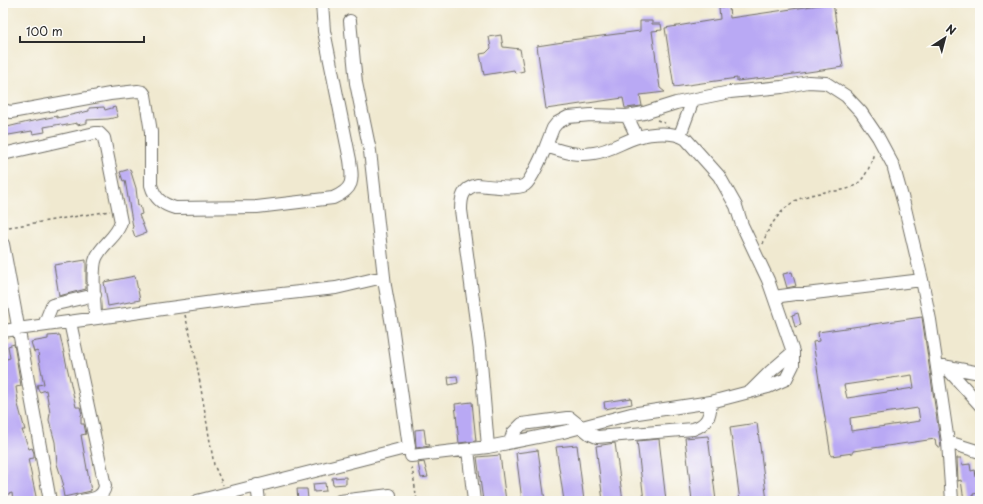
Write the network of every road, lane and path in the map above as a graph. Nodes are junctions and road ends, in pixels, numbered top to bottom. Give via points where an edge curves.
1 (322, 3) edge
2 (350, 21) dead end
3 (693, 100) junction
4 (3, 110) edge
5 (644, 113) junction
6 (627, 116) junction
7 (681, 133) junction
8 (637, 137) junction
9 (878, 137) junction
10 (546, 146) junction
11 (3, 154) edge
12 (119, 210) junction
13 (3, 228) edge
14 (3, 244) edge
15 (758, 259) junction
16 (384, 277) junction
17 (922, 280) junction
18 (95, 295) junction
19 (774, 297) junction
20 (184, 308) junction
21 (131, 315) junction
22 (95, 318) junction
23 (71, 324) junction
24 (44, 325) junction
25 (3, 331) edge
26 (19, 332) junction
27 (3, 337) edge
28 (940, 366) junction
29 (980, 373) edge
30 (711, 402) junction
31 (980, 405) edge
32 (631, 414) junction
33 (581, 428) junction
34 (636, 435) junction
35 (948, 442) junction
36 (488, 447) junction
37 (468, 450) junction
38 (980, 452) edge
39 (411, 456) joint
40 (258, 485) junction
41 (227, 494) junction
42 (390, 495) dead end
43 (50, 501) edge
44 (80, 501) edge
45 (197, 501) edge
46 (259, 501) edge
47 (340, 501) edge
48 (417, 501) edge
49 (474, 501) edge
50 (952, 501) edge

1 - 4 street via 324,32 352,178 350,187 343,194 333,198 257,207 175,208 165,205 153,193 151,185 150,132 143,92 110,94 11,112
2 - 16 street via 356,83 370,151
3 - 5 street
3 - 7 street
3 - 9 street via 730,92 808,82 826,83 846,96
5 - 6 street
5 - 7 path
6 - 8 street
6 - 10 street via 591,115 562,119 553,128
7 - 8 street
7 - 15 street via 719,176 736,206
8 - 10 street via 591,154 572,154
9 - 15 path via 867,172 860,181 851,187 795,201 780,214 770,228
9 - 17 street via 893,166
10 - 36 street via 532,176 524,186 472,186 461,199 480,351
11 - 12 street via 99,133 104,138
12 - 13 path
12 - 18 street via 119,227 96,258
14 - 26 street
15 - 19 street
16 - 20 street via 323,293
16 - 40 street via 409,447
17 - 19 street
17 - 28 street
18 - 22 street
18 - 24 street via 52,305
19 - 30 street via 793,352 794,365 786,379 768,387
20 - 21 street
20 - 41 path via 195,354 214,465
21 - 22 street
21 - 23 street
22 - 23 street
23 - 24 street
23 - 26 street
23 - 44 street via 104,486 101,495
24 - 26 street
25 - 26 street
26 - 27 street
26 - 43 street
28 - 29 street
28 - 31 street
28 - 35 street
30 - 32 street
30 - 34 street via 708,417 700,427
32 - 33 street
32 - 34 street
33 - 34 street via 598,437
33 - 36 street via 570,418 522,424 517,427 510,442
35 - 38 street
35 - 50 street
36 - 37 street
37 - 39 street
37 - 49 street
39 - 48 path
40 - 41 street
40 - 46 street
41 - 45 street
42 - 47 street

